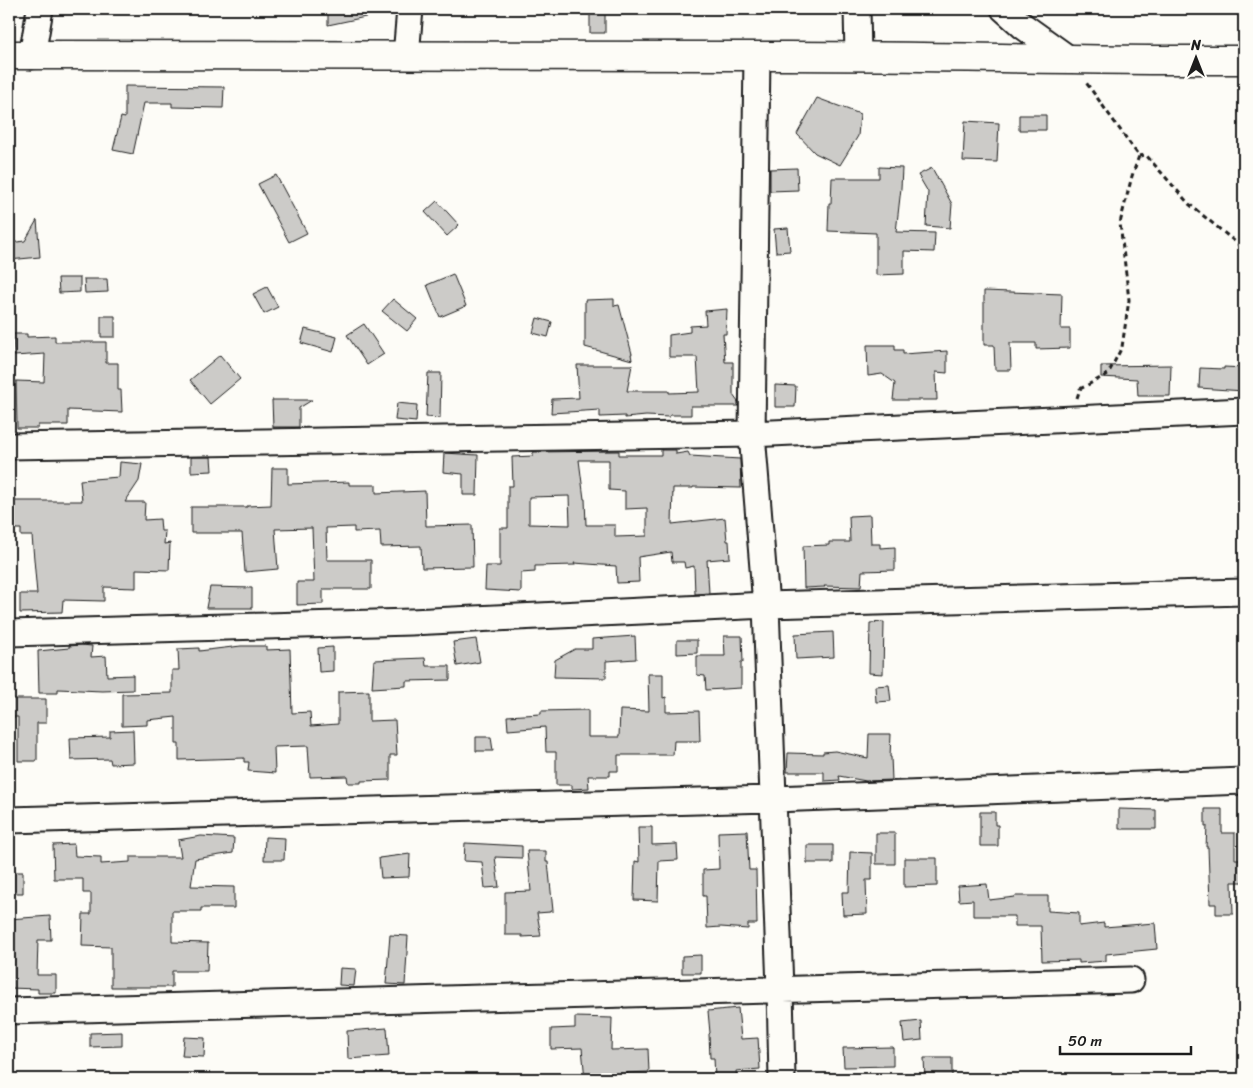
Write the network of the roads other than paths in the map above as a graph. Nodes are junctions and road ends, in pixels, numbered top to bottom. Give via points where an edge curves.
1 (40, 9) edge
2 (410, 9) edge
3 (857, 9) edge
4 (1004, 9) edge
5 (20, 55) edge
6 (406, 56) junction
7 (757, 56) junction
8 (858, 56) junction
9 (1069, 59) junction
10 (1244, 60) edge
11 (1244, 411) edge
12 (752, 434) junction
13 (9, 446) edge
14 (1244, 592) edge
15 (766, 606) junction
16 (9, 633) edge
17 (1244, 781) edge
18 (774, 799) junction
19 (9, 820) edge
20 (1132, 980) dead end
21 (780, 989) junction
22 (9, 1011) edge
23 (782, 1079) edge

1 - 5 street
2 - 6 street
3 - 8 street
4 - 9 street
5 - 6 main road
6 - 7 main road
7 - 8 main road
7 - 12 street
8 - 9 main road
9 - 10 main road
11 - 12 street
12 - 13 street
12 - 15 street
14 - 15 street
15 - 16 street via 411,622
15 - 18 street
17 - 18 street
18 - 19 street
18 - 21 street
20 - 21 street
21 - 22 street
21 - 23 street

